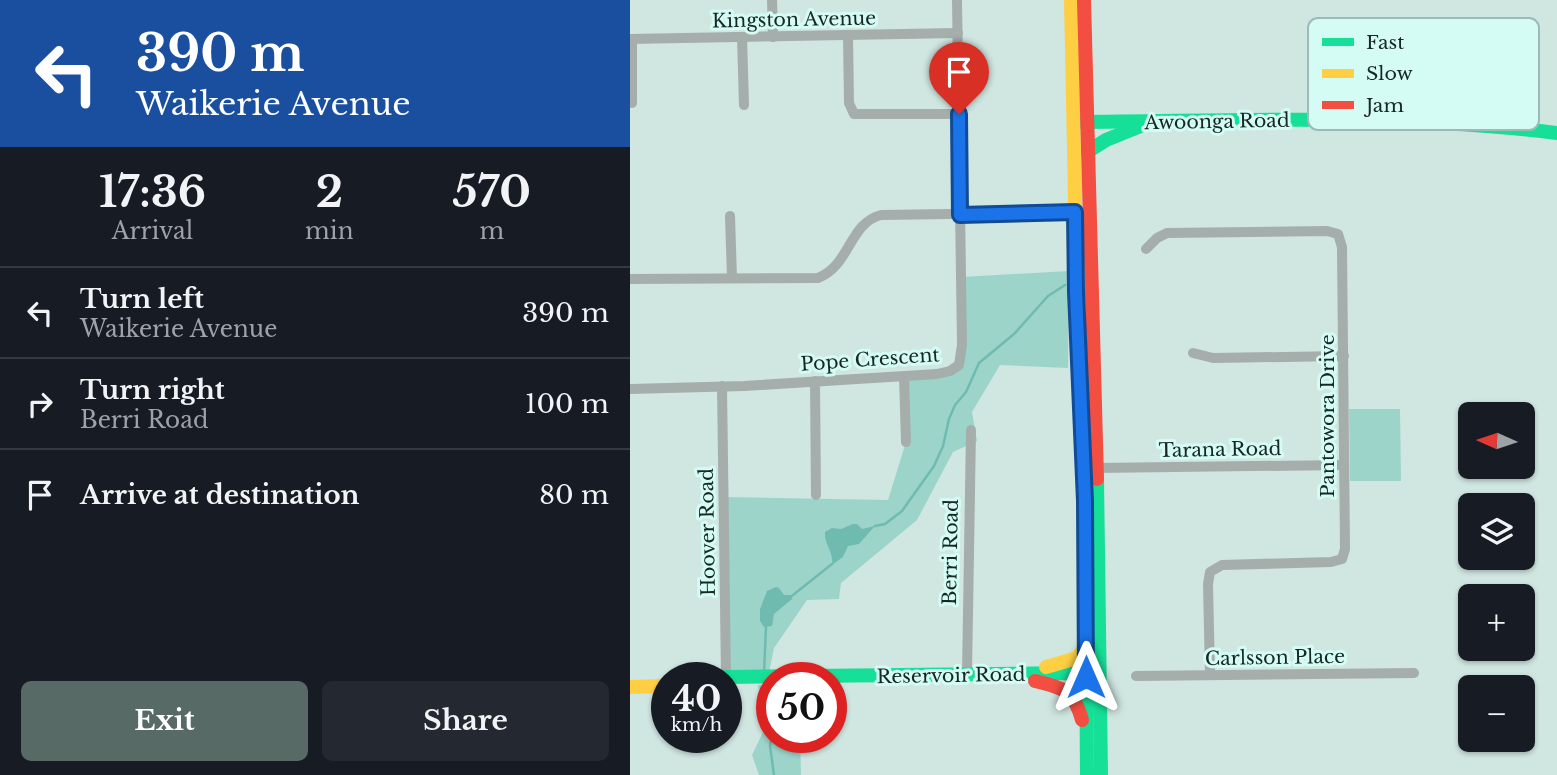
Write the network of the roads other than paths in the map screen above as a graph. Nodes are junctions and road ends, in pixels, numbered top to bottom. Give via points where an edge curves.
1 (772, 0) edge
2 (957, 0) edge
3 (1071, 0) edge
4 (1084, 0) edge
5 (958, 33) junction
6 (848, 36) junction
7 (743, 37) junction
8 (773, 37) junction
9 (631, 39) edge
10 (632, 103) dead end
11 (744, 105) dead end
12 (959, 114) junction
13 (1308, 120) edge
14 (1080, 122) junction
15 (1151, 122) junction
16 (1536, 130) edge
17 (1557, 133) edge
18 (1087, 152) junction
19 (1075, 212) junction
20 (960, 215) junction
21 (730, 216) dead end
22 (1146, 249) dead end
23 (732, 278) junction
24 (630, 279) edge
25 (1193, 353) dead end
26 (1344, 356) junction
27 (904, 376) junction
28 (815, 381) junction
29 (722, 386) junction
30 (630, 389) edge
31 (971, 430) dead end
32 (906, 442) dead end
33 (1083, 449) junction
34 (1344, 465) junction
35 (1097, 468) junction
36 (816, 495) dead end
37 (1085, 501) junction
38 (1086, 646) junction
39 (726, 662) edge
40 (1414, 673) dead end
41 (993, 674) junction
42 (1210, 675) junction
43 (1136, 676) dead end
44 (847, 677) edge
45 (1093, 677) junction
46 (651, 678) edge
47 (967, 678) junction
48 (630, 679) edge
49 (1035, 681) junction
50 (847, 682) edge
51 (651, 686) edge
52 (630, 687) edge
53 (1087, 741) junction
54 (1087, 775) edge
55 (1101, 775) edge

1 - 8 street
2 - 5 street
3 - 14 main road
4 - 14 main road
5 - 6 street, Kingston Avenue
5 - 12 street
6 - 8 street, Kingston Avenue
6 - 12 street via 849,103 854,114
7 - 8 street, Kingston Avenue
7 - 9 street, Kingston Avenue
7 - 11 street
9 - 10 street
12 - 20 street
13 - 15 main road, Awoonga Road
14 - 15 main road, Awoonga Road
14 - 18 main road
14 - 19 main road
15 - 18 main road
16 - 17 main road, Awoonga Road
18 - 35 main road
19 - 20 street
19 - 33 main road
20 - 23 street via 872,217 830,274 818,278
20 - 27 street, Pope Crescent via 959,365 950,372
21 - 23 street
22 - 26 street, Pantowora Drive via 1167,233 1338,234
23 - 24 street
25 - 26 street via 1213,358
26 - 34 street, Pantowora Drive
27 - 28 street, Pope Crescent
27 - 32 street
28 - 29 street, Pope Crescent
28 - 36 street
29 - 30 street, Pope Crescent
29 - 39 street, Hoover Road
31 - 47 street, Berri Road
33 - 35 main road
33 - 37 main road
34 - 35 street, Tarana Road
34 - 42 street, Pantowora Drive via 1346,549 1342,559 1222,565 1210,572
35 - 37 main road
35 - 45 main road
37 - 38 main road
38 - 41 main road via 1069,662
38 - 45 main road
40 - 42 street, Carlsson Place
41 - 45 main road, Reservoir Road
41 - 47 main road, Reservoir Road
42 - 43 street, Carlsson Place
44 - 47 main road, Reservoir Road
45 - 49 main road, Reservoir Road
45 - 53 main road
45 - 55 main road
46 - 48 main road
47 - 49 main road, Reservoir Road
47 - 50 main road, Reservoir Road
49 - 53 main road via 1073,694
51 - 52 main road
53 - 54 main road

